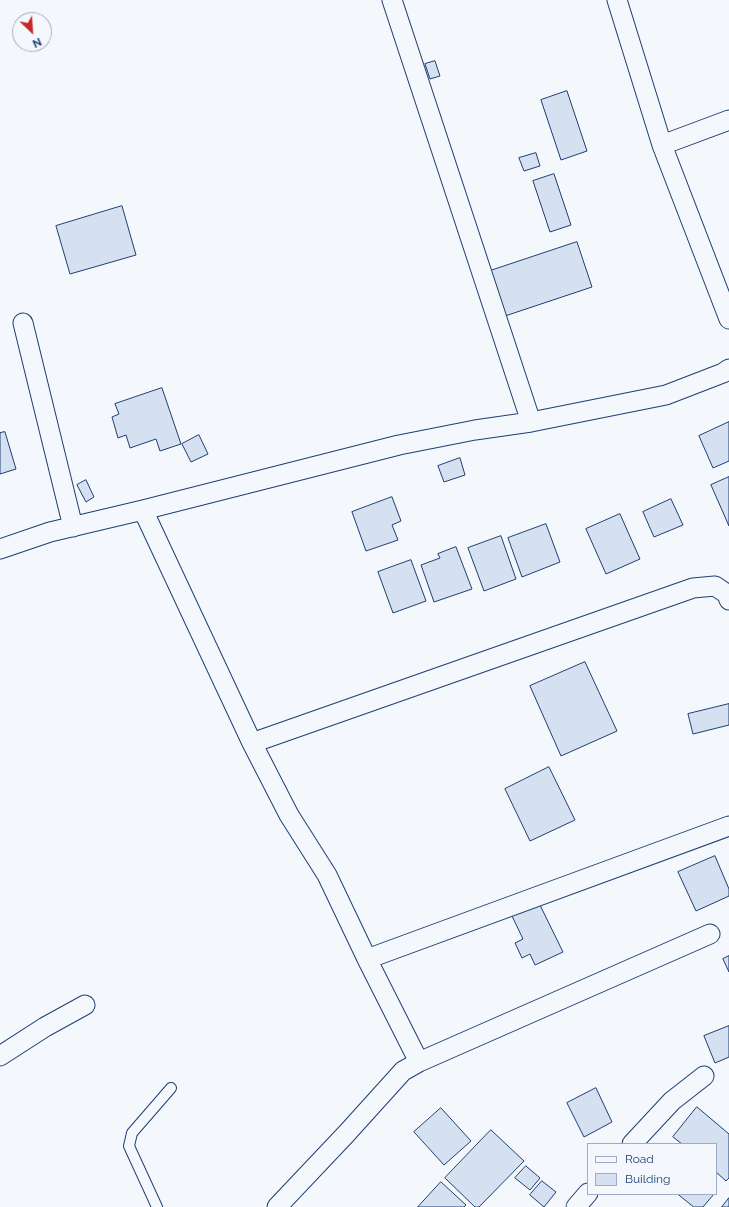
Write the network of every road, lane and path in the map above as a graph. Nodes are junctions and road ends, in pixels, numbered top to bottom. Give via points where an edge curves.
1 (392, 0) edge
2 (617, 0) edge
3 (729, 120) edge
4 (662, 145) junction
5 (729, 319) edge
6 (23, 323) dead end
7 (729, 369) edge
8 (532, 422) junction
9 (144, 510) junction
10 (73, 527) junction
11 (0, 549) edge
12 (729, 600) edge
13 (252, 743) junction
14 (729, 826) edge
15 (710, 934) dead end
16 (367, 959) junction
17 (85, 1005) dead end
18 (0, 1056) edge
19 (419, 1062) junction
20 (704, 1076) dead end
21 (171, 1088) dead end
22 (633, 1143) edge
23 (587, 1194) edge
24 (157, 1207) edge
25 (278, 1207) edge
26 (576, 1207) edge

1 - 8 street
2 - 4 street
3 - 4 street
4 - 5 street
6 - 10 street
7 - 8 street via 666,395
8 - 9 street via 399,444
9 - 10 street
9 - 13 street
10 - 11 street
12 - 13 street via 727,594 715,586 693,588
13 - 16 street via 289,815 327,875
14 - 16 street
15 - 19 street
16 - 19 street
17 - 18 street
19 - 25 street via 403,1071
20 - 22 street via 672,1101
21 - 24 lane via 132,1133 128,1146
23 - 26 street

